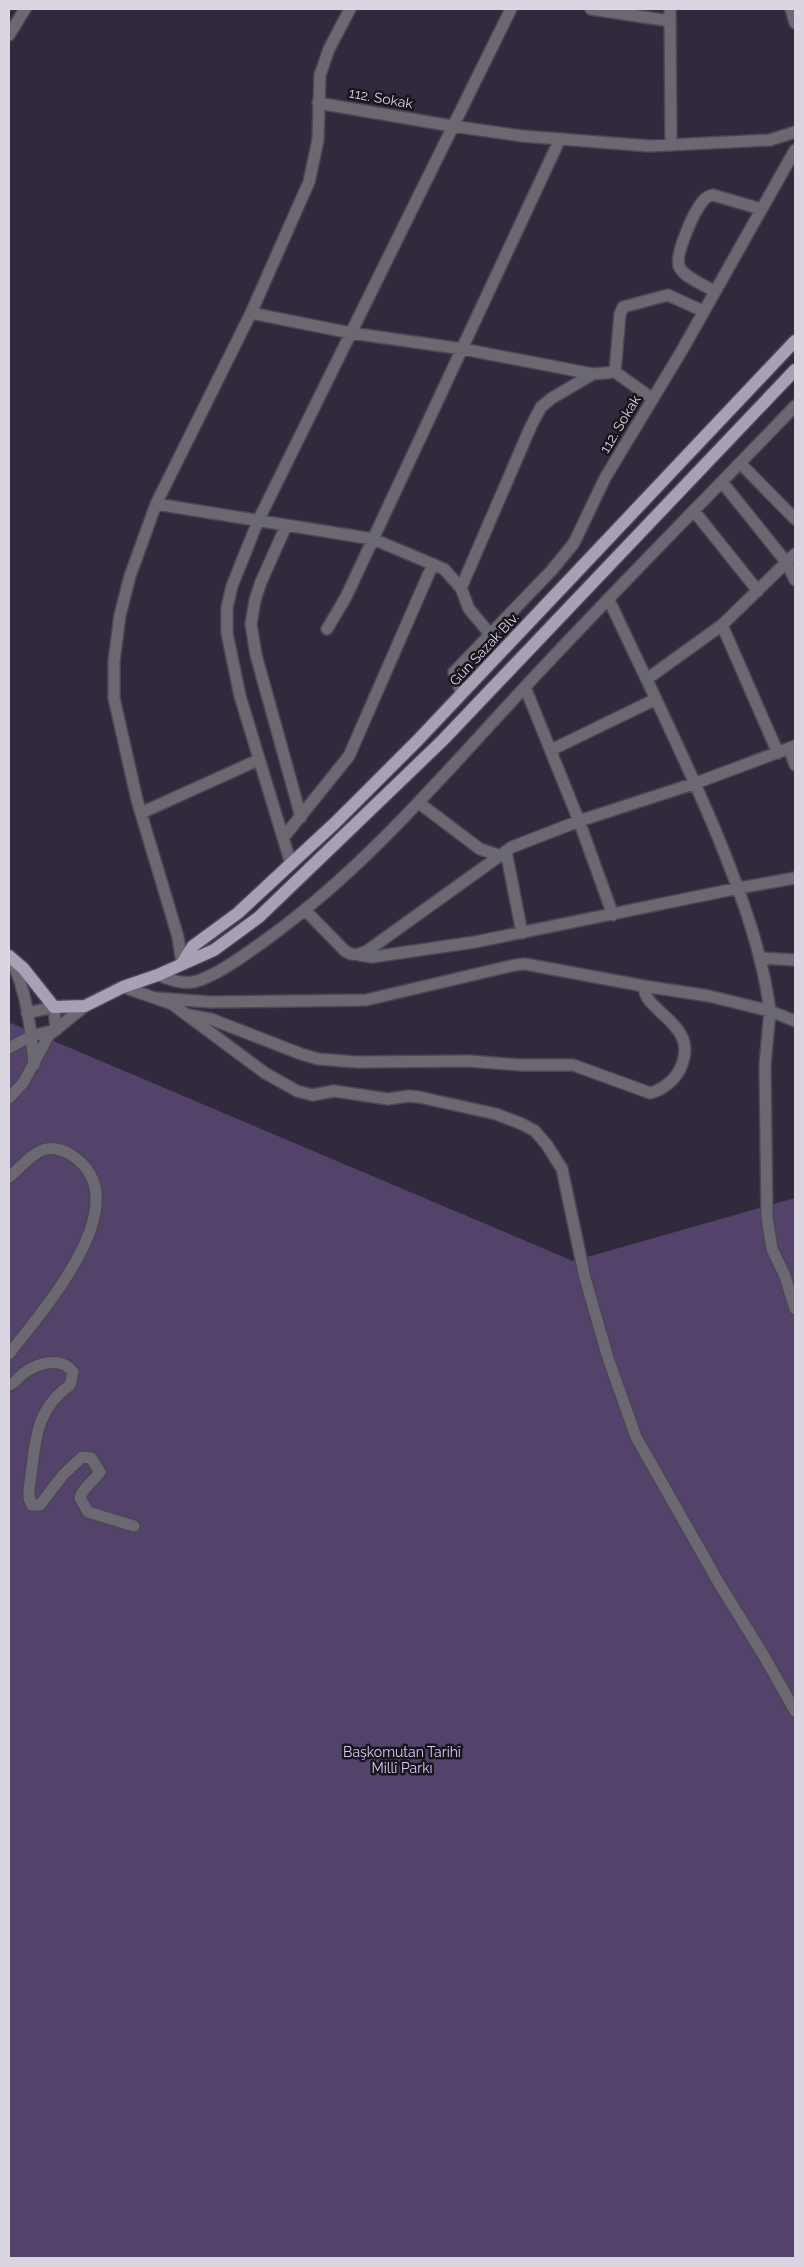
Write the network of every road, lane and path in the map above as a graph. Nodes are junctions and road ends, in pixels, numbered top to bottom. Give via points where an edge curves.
1 (24, 9) edge
2 (350, 9) edge
3 (511, 9) edge
4 (590, 9) edge
5 (670, 9) edge
6 (791, 9) edge
7 (670, 22) junction
8 (795, 23) edge
9 (9, 35) edge
10 (318, 103) junction
11 (452, 126) junction
12 (795, 132) edge
13 (560, 139) junction
14 (671, 145) junction
15 (795, 150) edge
16 (761, 209) junction
17 (714, 291) junction
18 (703, 311) junction
19 (251, 313) junction
20 (351, 333) junction
21 (795, 341) edge
22 (463, 349) junction
23 (795, 370) edge
24 (615, 372) junction
25 (593, 374) junction
26 (653, 399) junction
27 (795, 406) edge
28 (740, 463) junction
29 (722, 482) junction
30 (156, 504) junction
31 (694, 511) junction
32 (795, 519) edge
33 (258, 521) junction
34 (286, 526) junction
35 (373, 539) junction
36 (795, 554) edge
37 (787, 563) junction
38 (433, 564) junction
39 (795, 580) edge
40 (461, 588) junction
41 (758, 591) junction
42 (609, 600) junction
43 (722, 625) junction
44 (327, 629) dead end
45 (490, 634) junction
46 (646, 679) junction
47 (525, 686) junction
48 (462, 694) junction
49 (656, 699) junction
50 (787, 749) edge
51 (551, 750) junction
52 (258, 760) junction
53 (795, 765) edge
54 (696, 783) junction
55 (419, 803) junction
56 (141, 813) junction
57 (301, 817) junction
58 (579, 821) junction
59 (283, 838) junction
60 (502, 853) junction
61 (291, 864) junction
62 (795, 878) edge
63 (739, 888) junction
64 (306, 911) junction
65 (613, 915) junction
66 (522, 933) junction
67 (359, 955) junction
68 (10, 957) edge
69 (760, 958) junction
70 (795, 960) edge
71 (182, 964) junction
72 (158, 976) junction
73 (123, 986) junction
74 (644, 986) junction
75 (157, 998) junction
76 (85, 1006) junction
77 (54, 1007) junction
78 (770, 1011) junction
79 (27, 1013) junction
80 (188, 1015) junction
81 (795, 1021) edge
82 (56, 1030) junction
83 (31, 1036) junction
84 (9, 1048) edge
85 (34, 1065) junction
86 (9, 1098) edge
87 (9, 1177) edge
88 (795, 1309) edge
89 (9, 1354) edge
90 (9, 1386) edge
91 (134, 1526) dead end
92 (795, 1712) edge

1 - 9 street
2 - 10 street via 320,75
3 - 11 street
4 - 7 street
5 - 7 street
6 - 8 street
7 - 14 street
10 - 11 street, 112. Sokak
10 - 19 street via 318,140 309,182
11 - 13 street, 112. Sokak
11 - 20 street
12 - 14 street, 112. Sokak via 770,140
13 - 14 street, 112. Sokak
13 - 22 street
15 - 16 street, 112. Sokak
16 - 17 street, 112. Sokak
16 - 17 street via 713,195 700,205 684,239 678,264 682,272
17 - 18 street, 112. Sokak
18 - 24 street via 668,295 624,307 620,314
18 - 26 street, 112. Sokak
19 - 20 street
19 - 30 street
20 - 22 street
20 - 33 street
21 - 48 main road, Gün Sazak Blv.
22 - 25 street
22 - 35 street
23 - 71 main road, Gün Sazak Blv. via 443,740 313,867 260,917 214,950
24 - 25 street
24 - 26 street
25 - 40 street via 541,407
26 - 45 street, 112. Sokak via 606,478 574,542 552,570
27 - 28 street
28 - 29 street
28 - 32 street
29 - 31 street
29 - 37 street
30 - 33 street
30 - 56 street via 130,576 120,615 114,661 114,698
31 - 41 street
31 - 42 street
33 - 34 street
33 - 52 street via 232,586 226,633
34 - 35 street
34 - 57 street via 261,582 251,624 256,655
35 - 38 street
35 - 44 street
36 - 37 street
37 - 39 street
37 - 41 street
38 - 40 street via 444,569
38 - 57 street via 350,756
40 - 45 street via 470,609
41 - 43 street
42 - 46 street
42 - 47 street
43 - 46 street
43 - 50 street
45 - 48 street, 112. Sokak via 454,672
46 - 49 street
47 - 51 street
47 - 55 street
48 - 61 main road, Gün Sazak Blv.
49 - 51 street
49 - 54 street
50 - 53 street
50 - 54 street
51 - 58 street
52 - 56 street
52 - 59 street
54 - 58 street
54 - 63 street
55 - 60 street via 480,849
55 - 64 street
56 - 71 street via 178,937
57 - 59 street
58 - 60 street
58 - 65 street
59 - 61 street
60 - 66 street
60 - 67 street
61 - 71 main road, Gün Sazak Blv. via 238,913 193,946
62 - 63 street
63 - 65 street
63 - 69 street
64 - 67 street via 344,951
64 - 72 street via 249,953 200,980 189,983
65 - 66 street
66 - 67 street via 372,957
68 - 77 main road via 24,968
68 - 79 street via 19,975
69 - 70 street
69 - 78 street
71 - 72 main road, Gün Sazak Blv.
72 - 73 main road, Gün Sazak Blv.
73 - 75 street
73 - 76 main road, Gün Sazak Blv.
74 - 75 street via 525,964 366,1000 210,1002
74 - 78 street via 709,996
74 - 80 street via 648,998 682,1036 684,1045 683,1063 677,1074 658,1090 650,1092 573,1065 318,1059 212,1019
75 - 80 street
76 - 77 main road
76 - 82 street
77 - 79 street
77 - 82 street
78 - 81 street
78 - 88 street via 765,1065 767,1217 772,1249
79 - 83 street
80 - 92 street via 265,1073 297,1091 312,1095 334,1091 388,1099 419,1097 496,1114 535,1131 562,1169 585,1278 608,1358 636,1437
82 - 83 street
82 - 85 street via 49,1035
83 - 84 street
83 - 85 street
85 - 86 street
87 - 89 street via 42,1149 67,1152 85,1165 94,1181 98,1198 89,1236 68,1273
90 - 91 street via 31,1368 46,1363 62,1363 73,1372 70,1384 55,1395 40,1421 29,1498 32,1505 40,1505 74,1463 82,1457 91,1458 100,1472 82,1491 80,1498 88,1512

